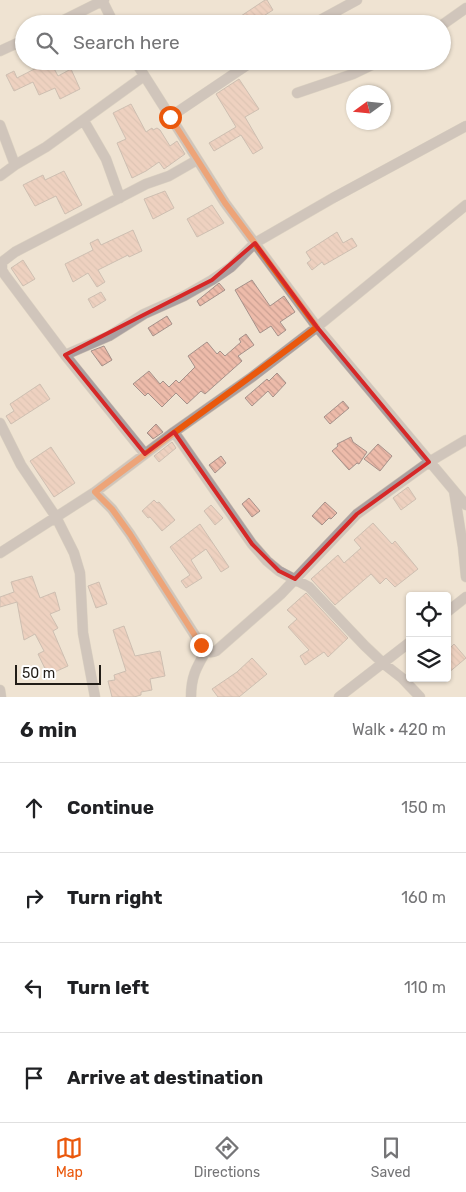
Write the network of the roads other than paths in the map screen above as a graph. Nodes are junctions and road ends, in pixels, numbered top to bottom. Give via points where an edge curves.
1 (103, 0) edge
2 (356, 0) edge
3 (466, 8) edge
4 (74, 15) edge
5 (110, 15) edge
6 (329, 15) edge
7 (451, 19) edge
8 (15, 44) edge
9 (0, 51) edge
10 (140, 70) edge
11 (240, 70) edge
12 (361, 70) edge
13 (144, 76) junction
14 (297, 93) dead end
15 (170, 117) junction
16 (84, 121) junction
17 (0, 125) edge
18 (466, 126) edge
19 (197, 160) junction
20 (15, 165) junction
21 (0, 176) edge
22 (120, 198) junction
23 (466, 205) edge
24 (255, 243) junction
25 (317, 327) junction
26 (65, 356) junction
27 (0, 423) edge
28 (174, 432) junction
29 (466, 440) edge
30 (145, 454) junction
31 (429, 462) junction
32 (454, 491) junction
33 (95, 492) junction
34 (466, 505) edge
35 (56, 517) junction
36 (0, 553) edge
37 (466, 577) edge
38 (295, 578) junction
39 (466, 597) edge
40 (451, 609) edge
41 (406, 645) edge
42 (206, 651) junction
43 (384, 664) junction
44 (0, 690) edge
45 (2, 697) edge
46 (95, 697) edge
47 (191, 697) edge
48 (339, 697) edge
49 (420, 697) edge

1 - 4 street
1 - 5 street
2 - 6 street
3 - 7 street
8 - 9 street
10 - 13 street
11 - 15 street
12 - 14 street
13 - 15 street
13 - 16 street
15 - 19 street
16 - 20 street
16 - 22 street via 106,159
17 - 20 street
18 - 24 street
19 - 22 street
19 - 24 street
20 - 21 street
22 - 26 street via 15,252 2,262 5,275
23 - 25 street
24 - 25 street
24 - 26 street via 231,267 212,280
25 - 28 street
25 - 31 street
26 - 30 street
27 - 35 street via 21,465
28 - 30 street
28 - 38 street via 252,544 279,571
29 - 31 street
30 - 33 street
31 - 32 street
31 - 38 street via 357,514
32 - 34 street
32 - 37 street
33 - 35 street
33 - 42 street via 130,534
35 - 36 street
35 - 46 street via 80,573 83,633
38 - 42 street via 216,651
38 - 43 street via 309,587
39 - 40 street
41 - 43 street
42 - 47 street via 193,673
43 - 48 street
43 - 49 street
44 - 45 street

